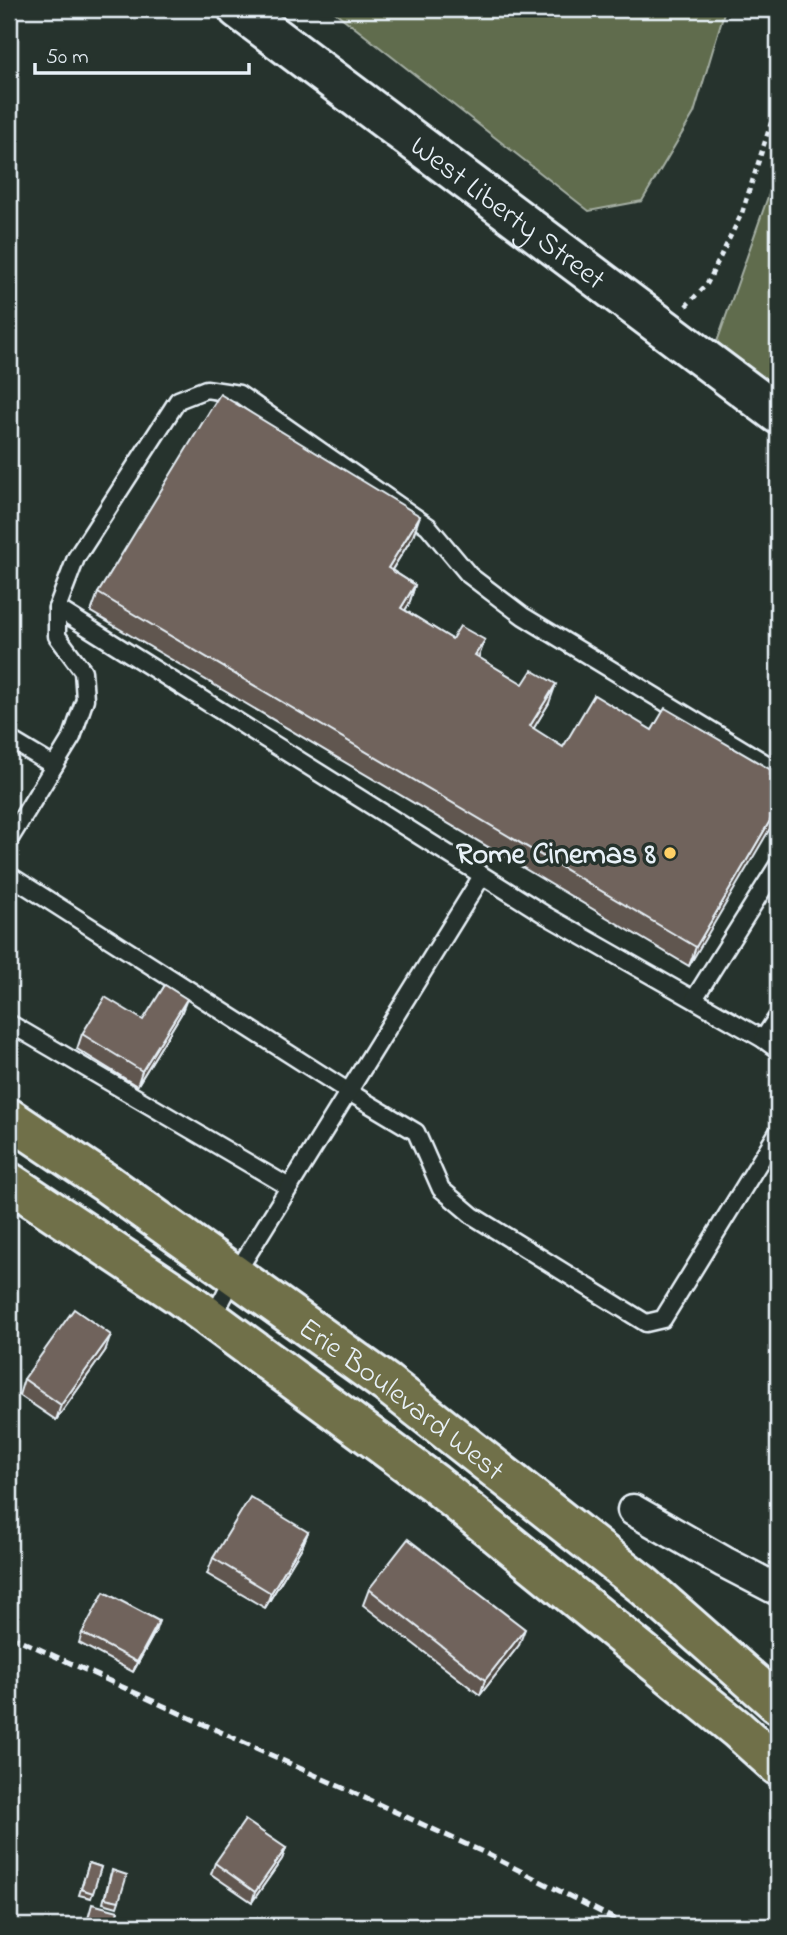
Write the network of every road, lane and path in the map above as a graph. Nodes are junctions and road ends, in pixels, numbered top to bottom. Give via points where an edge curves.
1 (238, 9) edge
2 (778, 101) edge
3 (663, 329) junction
4 (778, 414) edge
5 (57, 608) junction
6 (9, 739) edge
7 (54, 766) junction
8 (778, 771) edge
9 (9, 840) edge
10 (778, 865) edge
11 (9, 875) edge
12 (482, 876) junction
13 (694, 999) junction
14 (778, 1016) edge
15 (9, 1023) edge
16 (763, 1039) junction
17 (778, 1049) edge
18 (349, 1092) junction
19 (9, 1118) edge
20 (778, 1132) edge
21 (9, 1182) edge
22 (289, 1187) junction
23 (235, 1275) junction
24 (212, 1319) junction
25 (633, 1510) dead end
26 (778, 1590) edge
27 (778, 1704) edge
28 (778, 1766) edge

1 - 3 street, West Liberty Street
2 - 3 path via 742,213 707,284
3 - 4 street, West Liberty Street
5 - 7 lane via 57,636 83,671 86,699 72,737
5 - 8 lane via 76,558 178,400 206,389 239,394 428,526 469,575 523,616
5 - 12 lane
6 - 7 lane
7 - 9 lane
10 - 13 lane
11 - 18 lane
12 - 13 lane
12 - 18 lane
13 - 16 lane
14 - 16 lane
15 - 22 lane
16 - 17 lane
18 - 20 lane via 416,1132 441,1189 474,1216 646,1324 663,1319
18 - 22 lane
19 - 23 main road, Erie Boulevard West
21 - 24 main road, Erie Boulevard West
22 - 23 lane
23 - 24 lane
23 - 27 main road, Erie Boulevard West via 386,1383 643,1585
24 - 28 main road, Erie Boulevard West via 434,1483
25 - 26 street

